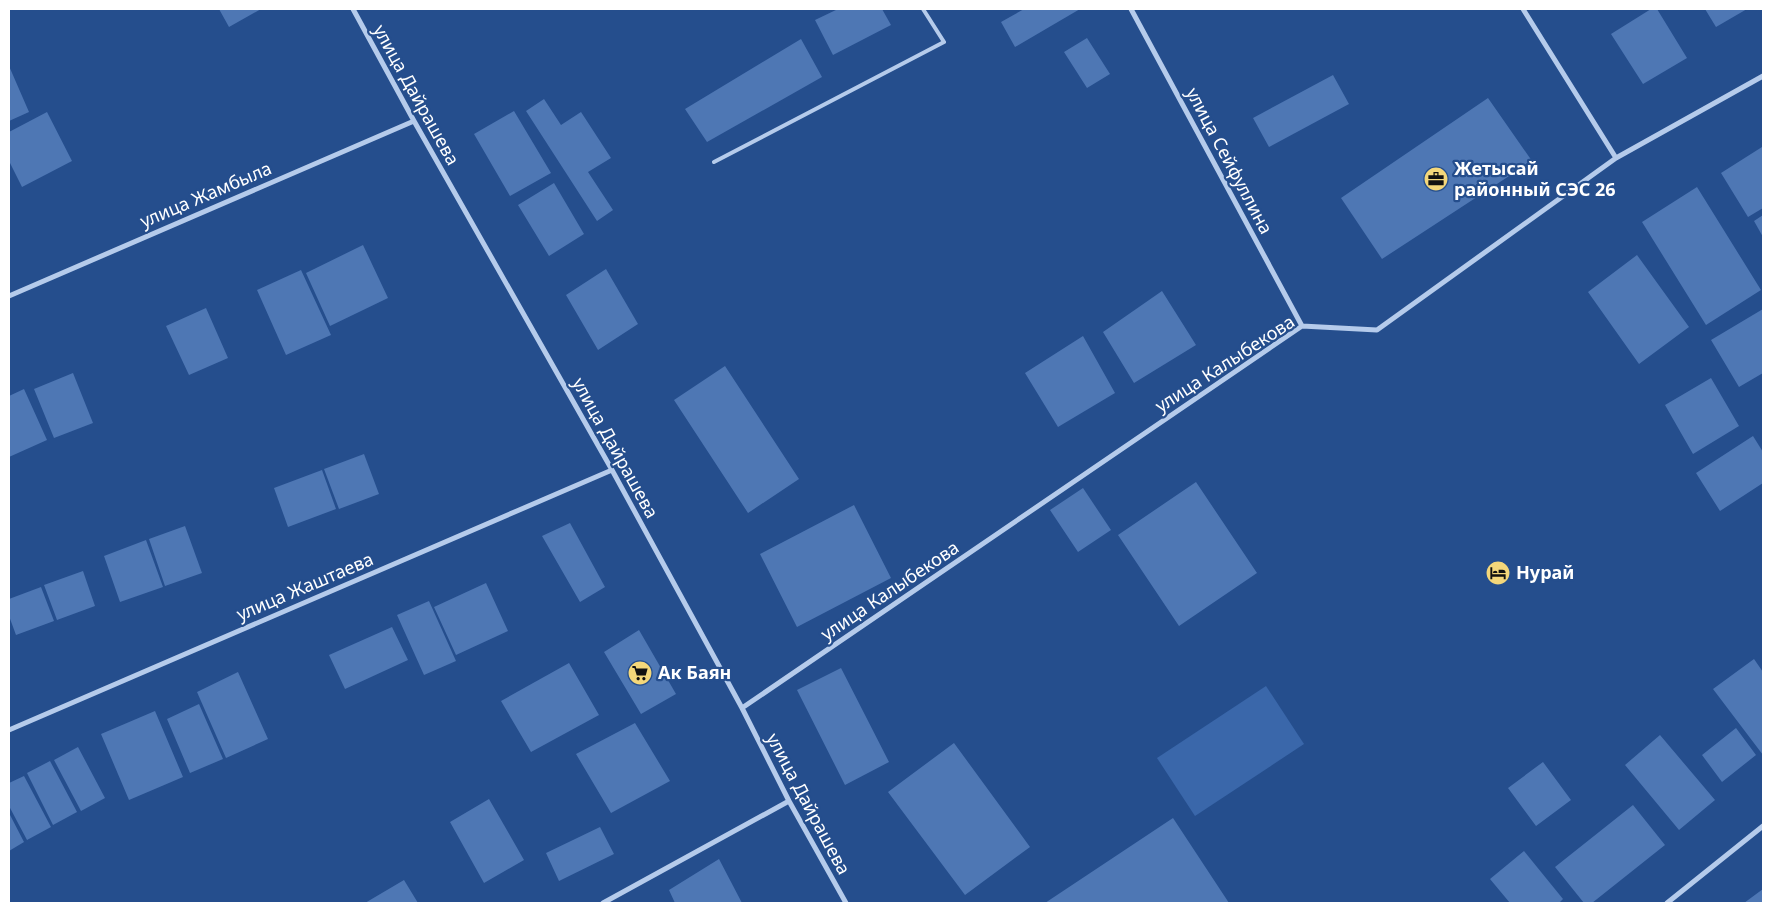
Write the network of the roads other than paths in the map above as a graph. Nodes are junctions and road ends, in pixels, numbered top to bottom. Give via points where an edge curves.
1 (353, 9) edge
2 (923, 9) edge
3 (1131, 9) edge
4 (1523, 9) edge
5 (1763, 76) edge
6 (414, 120) junction
7 (1616, 158) junction
8 (714, 162) dead end
9 (9, 296) edge
10 (1302, 326) junction
11 (612, 470) junction
12 (742, 708) junction
13 (9, 730) edge
14 (789, 801) junction
15 (1763, 826) edge
16 (603, 903) edge
17 (846, 903) edge
18 (1667, 903) edge

1 - 6 street, улица Дайрашева
2 - 8 lane via 944,42
3 - 10 street, улица Сейфуллина
4 - 7 street
5 - 7 street, улица Калыбекова
6 - 9 street, улица Жамбыла
6 - 11 street, улица Дайрашева
7 - 10 street, улица Калыбекова via 1377,330
10 - 12 street, улица Калыбекова
11 - 12 street, улица Дайрашева
11 - 13 street, улица Жаштаева
12 - 14 street, улица Дайрашева
14 - 16 street
14 - 17 street, улица Дайрашева
15 - 18 street

